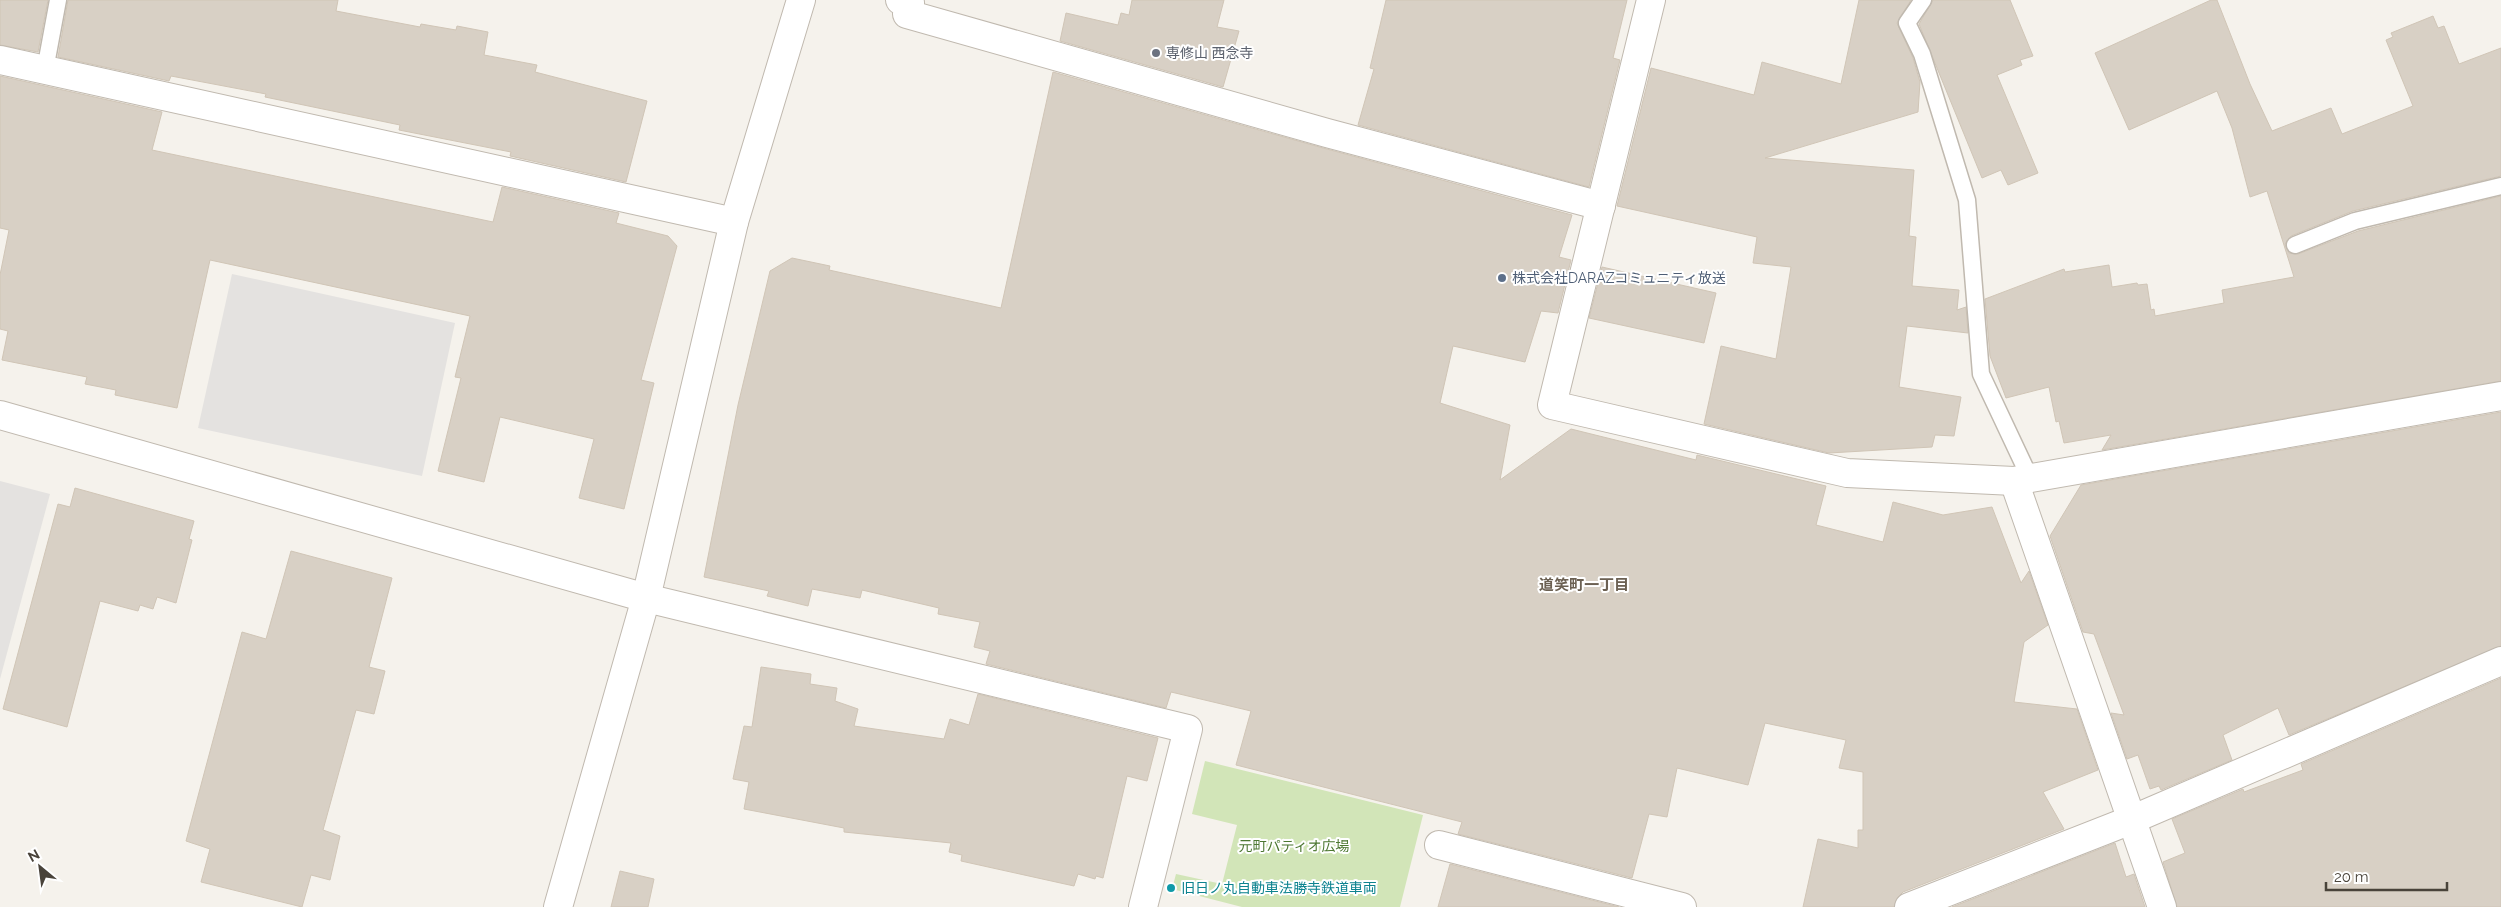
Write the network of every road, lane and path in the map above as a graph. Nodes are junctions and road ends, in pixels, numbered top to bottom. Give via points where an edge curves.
1 (58, 0) edge
2 (801, 0) edge
3 (900, 0) edge
4 (1651, 0) edge
5 (1923, 0) edge
6 (0, 60) edge
7 (45, 70) junction
8 (2501, 186) edge
9 (1601, 206) junction
10 (734, 222) junction
11 (2295, 245) dead end
12 (2501, 396) edge
13 (0, 415) edge
14 (2022, 480) junction
15 (646, 598) junction
16 (2501, 661) edge
17 (2131, 820) junction
18 (1439, 845) dead end
19 (558, 907) edge
20 (1143, 907) edge
21 (1682, 907) edge
22 (1909, 907) edge
23 (2162, 907) edge

1 - 7 lane
2 - 10 street
3 - 9 street via 910,3 907,14 1326,133
4 - 9 street
5 - 14 lane via 1907,23 1922,54 1967,200 1981,374
6 - 7 street
7 - 10 street
8 - 11 lane via 2355,221
9 - 14 street via 1552,405 1847,472
10 - 15 street
12 - 14 street
13 - 15 street
14 - 17 street
15 - 19 street
15 - 20 street via 1188,729
16 - 17 street
17 - 22 street
17 - 23 street
18 - 21 street

